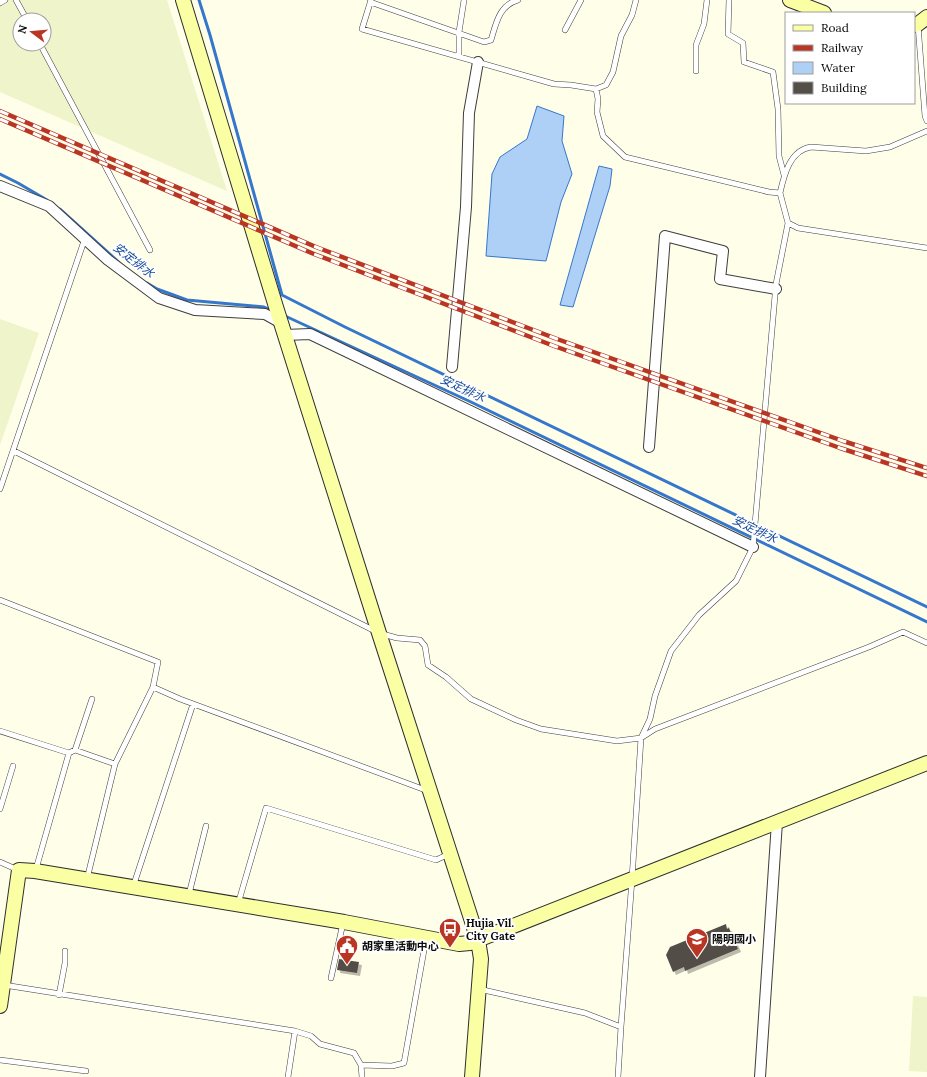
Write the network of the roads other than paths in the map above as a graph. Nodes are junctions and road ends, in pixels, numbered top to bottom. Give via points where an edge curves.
1 (5, 0) edge
2 (16, 0) edge
3 (183, 0) edge
4 (464, 0) edge
5 (518, 0) edge
6 (581, 0) edge
7 (636, 0) edge
8 (706, 0) edge
9 (729, 0) edge
10 (790, 0) edge
11 (370, 1) edge
12 (0, 3) edge
13 (23, 12) edge
14 (821, 12) edge
15 (920, 22) edge
16 (565, 30) dead end
17 (459, 32) junction
18 (44, 52) edge
19 (460, 57) junction
20 (478, 62) junction
21 (696, 71) dead end
22 (596, 89) junction
23 (927, 121) edge
24 (927, 131) edge
25 (784, 175) junction
26 (0, 186) edge
27 (780, 193) junction
28 (788, 222) junction
29 (85, 238) junction
30 (927, 248) edge
31 (150, 250) dead end
32 (776, 289) junction
33 (281, 320) junction
34 (452, 367) dead end
35 (649, 447) dead end
36 (14, 451) junction
37 (0, 489) edge
38 (754, 545) junction
39 (0, 600) edge
40 (379, 633) junction
41 (927, 643) edge
42 (153, 687) junction
43 (92, 699) dead end
44 (193, 704) junction
45 (0, 731) edge
46 (641, 738) junction
47 (75, 750) junction
48 (69, 753) junction
49 (927, 763) edge
50 (115, 764) junction
51 (13, 766) dead end
52 (430, 792) junction
53 (0, 809) edge
54 (777, 822) junction
55 (206, 826) dead end
56 (450, 853) junction
57 (0, 862) edge
58 (19, 870) junction
59 (35, 872) junction
60 (632, 879) junction
61 (86, 880) junction
62 (132, 888) junction
63 (188, 897) junction
64 (238, 905) junction
65 (344, 922) junction
66 (426, 939) junction
67 (478, 940) junction
68 (3, 949) edge
69 (65, 951) dead end
70 (331, 978) dead end
71 (1, 985) edge
72 (479, 989) junction
73 (59, 995) junction
74 (0, 1006) edge
75 (621, 1027) junction
76 (295, 1031) junction
77 (0, 1060) edge
78 (361, 1065) junction
79 (86, 1071) dead end
80 (288, 1077) edge
81 (362, 1077) edge
82 (472, 1077) edge
83 (618, 1077) edge
84 (760, 1077) edge

1 - 12 lane
2 - 13 lane
3 - 33 street
4 - 17 lane
5 - 17 lane via 502,10 491,40 484,42
6 - 16 lane
7 - 22 lane via 632,15 621,36 613,72 606,85
8 - 21 lane via 704,24 696,45
9 - 25 lane via 728,34 742,43 744,62 774,72 779,156
10 - 14 street
11 - 17 lane
11 - 19 lane via 362,29
15 - 23 lane
17 - 19 lane
18 - 31 lane
19 - 20 lane
20 - 22 lane via 554,84
20 - 34 street via 469,113 466,207
22 - 27 lane via 597,112 603,136 625,157
24 - 25 lane via 890,147 866,151 805,148 791,161
25 - 27 lane
26 - 29 street via 49,206
27 - 28 lane
28 - 30 lane via 798,228
28 - 32 lane
29 - 33 street via 108,260 159,298 195,310 264,314
29 - 36 lane
32 - 35 street via 720,279 723,251 666,236
32 - 38 lane
33 - 38 street
33 - 40 street
36 - 37 lane
36 - 40 lane
38 - 46 lane via 736,581 699,614 671,651 655,696 650,720
39 - 42 lane via 158,662
40 - 46 lane via 420,640 425,646 428,665 471,698 516,720 541,729 617,741
40 - 52 street
41 - 46 lane via 903,632 655,729
42 - 44 lane
42 - 50 lane
43 - 47 lane
44 - 52 lane
44 - 62 lane
45 - 48 lane
46 - 60 lane
47 - 48 lane
47 - 50 lane
48 - 59 lane
49 - 54 street
50 - 61 lane
51 - 53 lane
52 - 56 street
54 - 60 street
54 - 84 street
55 - 63 lane
56 - 64 lane via 436,860 266,808
56 - 67 street
57 - 58 lane
58 - 59 street
58 - 68 street
59 - 61 street
60 - 67 street
60 - 75 lane
61 - 62 street
62 - 63 street
63 - 64 street
64 - 65 street
65 - 66 street
65 - 70 lane
66 - 67 street via 459,944
66 - 78 lane via 404,1063 392,1066
67 - 72 street via 481,959
68 - 71 street
69 - 73 lane
71 - 73 lane
71 - 74 street
72 - 75 lane via 585,1013
72 - 82 street
73 - 76 lane
75 - 83 lane
76 - 78 lane via 311,1036 320,1044 354,1053
76 - 80 lane
77 - 79 lane
78 - 81 lane

